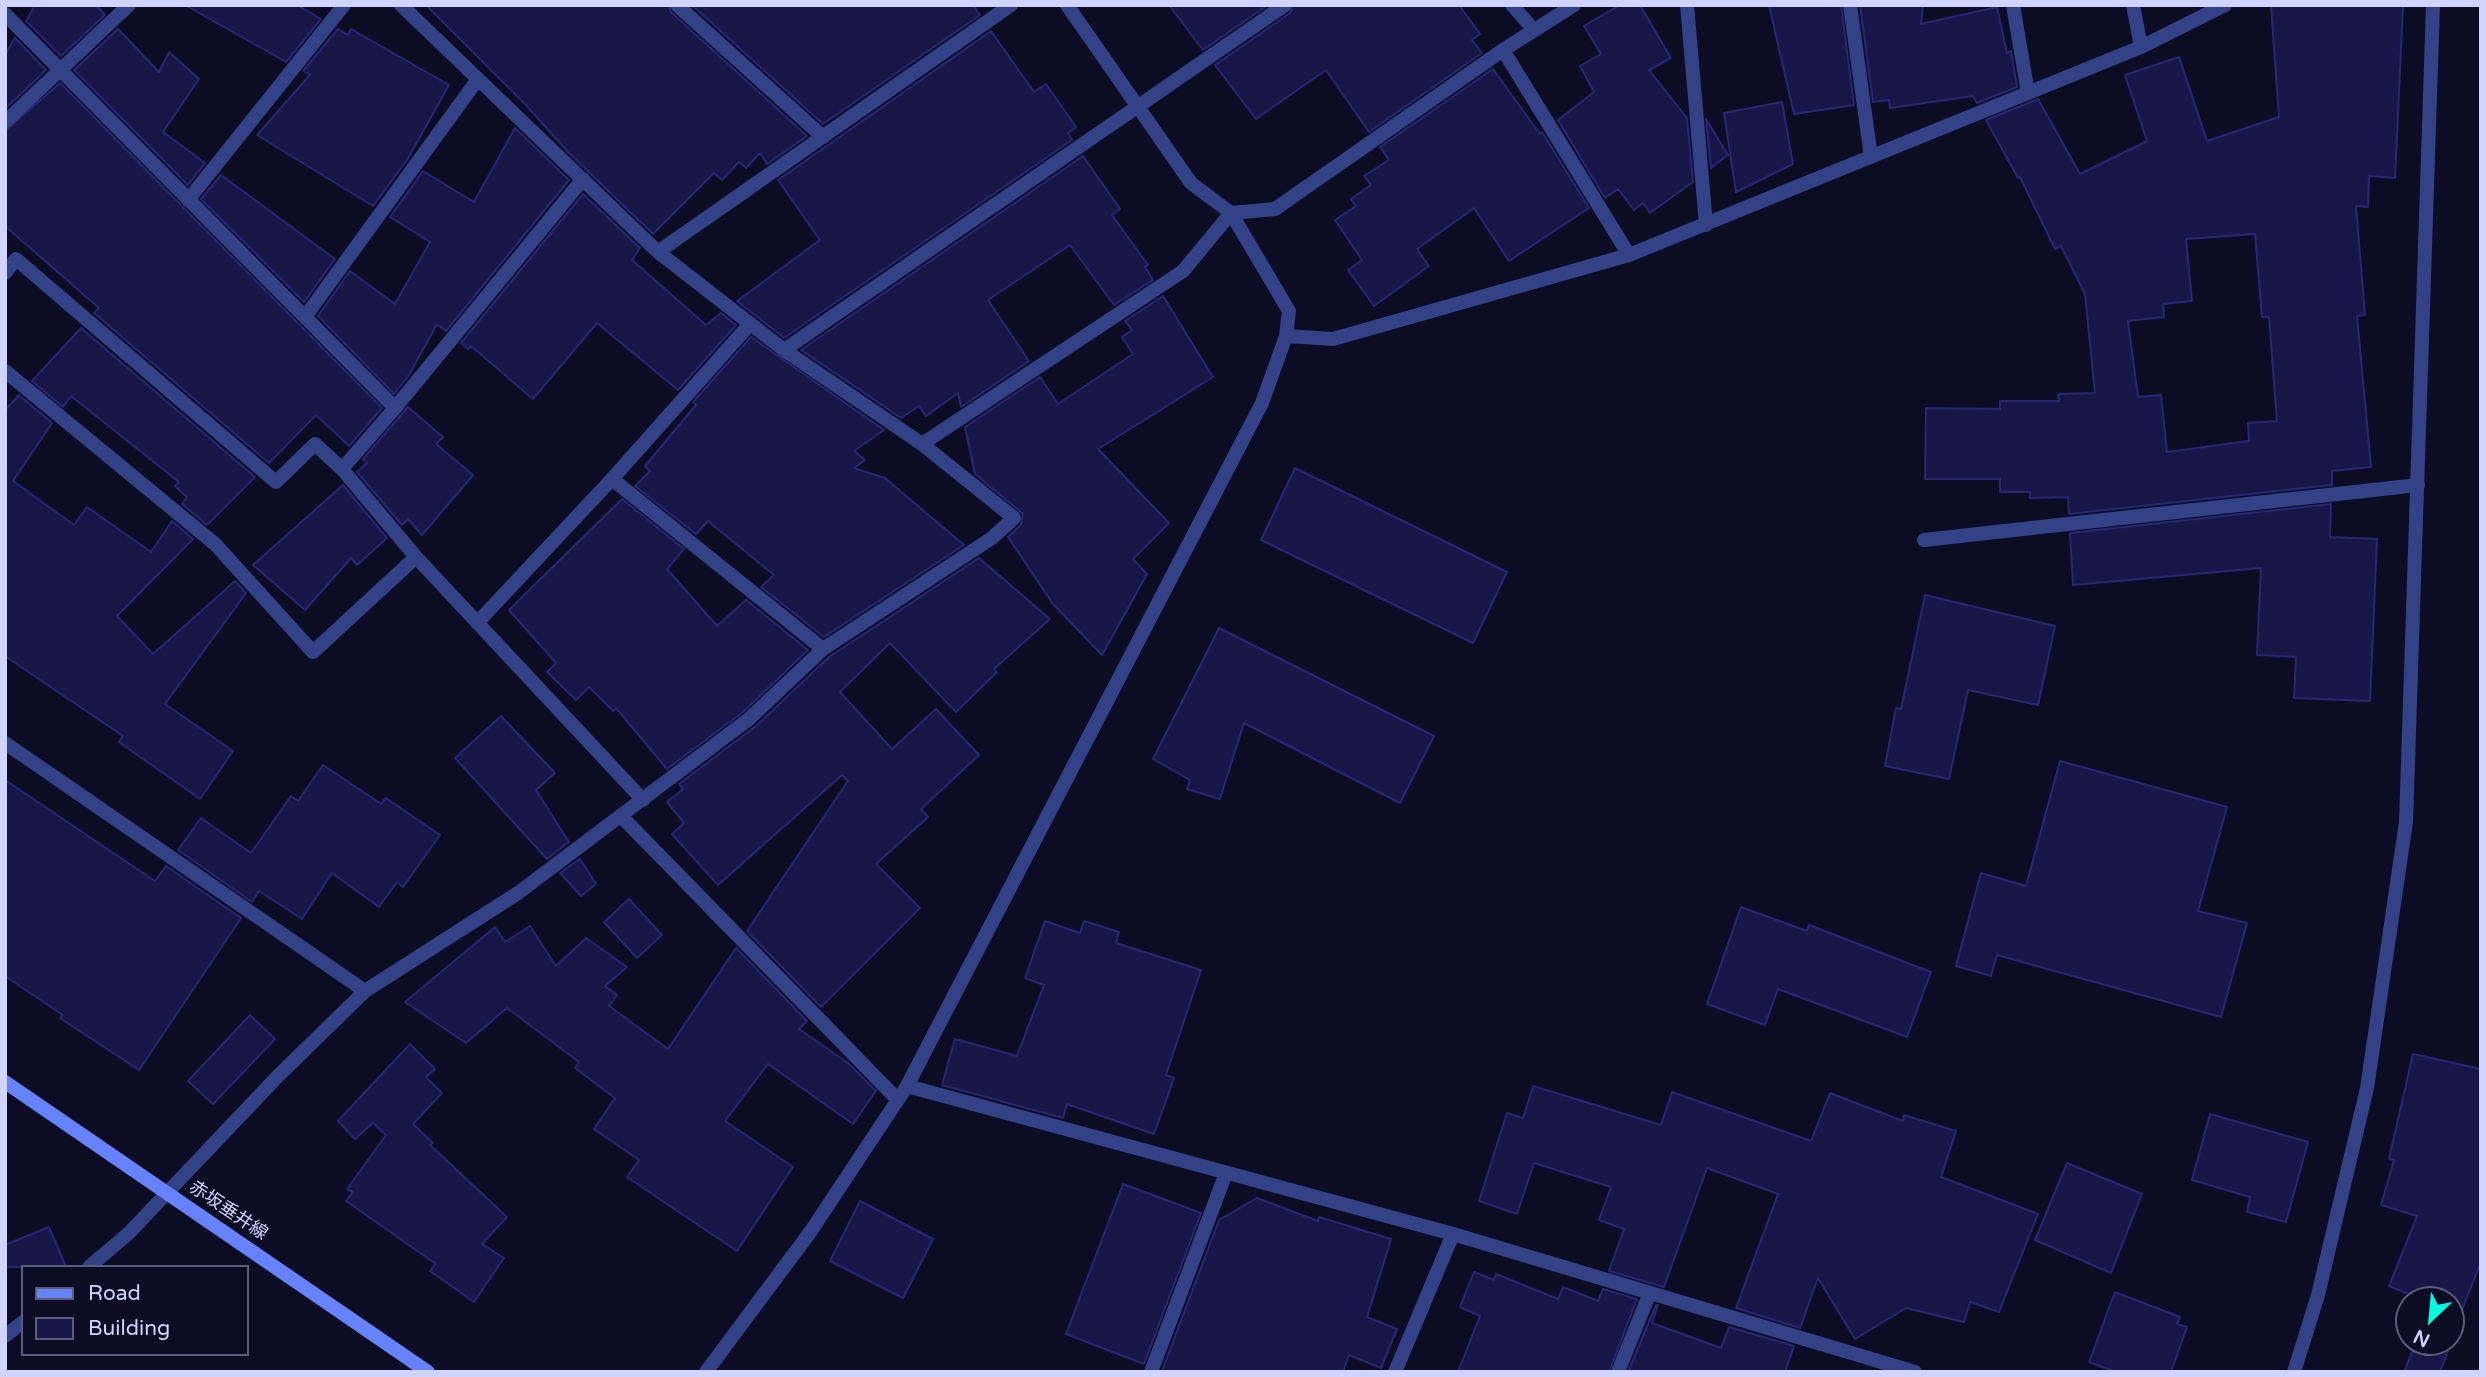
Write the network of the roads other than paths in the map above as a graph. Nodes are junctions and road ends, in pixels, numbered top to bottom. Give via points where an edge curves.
1 (129, 5) edge
2 (344, 5) edge
3 (401, 5) edge
4 (677, 5) edge
5 (1010, 5) edge
6 (1068, 5) edge
7 (1285, 5) edge
8 (1512, 5) edge
9 (1574, 5) edge
10 (1687, 5) edge
11 (1850, 5) edge
12 (2013, 5) edge
13 (2133, 5) edge
14 (2225, 5) edge
15 (2433, 5) edge
16 (5, 14) edge
17 (1534, 30) junction
18 (2141, 47) junction
19 (1503, 50) junction
20 (63, 69) junction
21 (478, 79) junction
22 (2028, 93) junction
23 (1139, 108) junction
24 (5, 122) edge
25 (822, 137) junction
26 (1871, 157) junction
27 (583, 179) junction
28 (188, 200) junction
29 (1231, 213) junction
30 (1706, 225) junction
31 (658, 252) junction
32 (1629, 255) junction
33 (5, 273) edge
34 (305, 317) junction
35 (750, 324) junction
36 (1286, 336) junction
37 (784, 350) junction
38 (5, 372) edge
39 (395, 408) junction
40 (922, 444) junction
41 (342, 469) junction
42 (612, 479) junction
43 (2417, 485) junction
44 (1924, 540) dead end
45 (416, 558) junction
46 (477, 623) junction
47 (823, 649) junction
48 (5, 743) edge
49 (643, 800) junction
50 (621, 816) junction
51 (365, 991) junction
52 (5, 1082) edge
53 (906, 1086) junction
54 (898, 1099) junction
55 (1226, 1173) junction
56 (168, 1193) junction
57 (1453, 1234) junction
58 (91, 1265) edge
59 (1649, 1294) junction
60 (21, 1324) edge
61 (5, 1336) edge
62 (428, 1372) edge
63 (706, 1372) edge
64 (1151, 1372) edge
65 (1395, 1372) edge
66 (1618, 1372) edge
67 (1915, 1372) edge
68 (2294, 1372) edge

1 - 20 street
2 - 28 street
3 - 21 street
4 - 25 street
5 - 25 street
6 - 23 street
7 - 23 street
8 - 17 street
9 - 17 street
10 - 30 street
11 - 26 street
12 - 22 street
13 - 18 street
14 - 18 street
15 - 43 street
16 - 20 street
17 - 19 street
18 - 22 street
19 - 29 street via 1275,209
19 - 32 street
20 - 24 street
20 - 28 street
21 - 27 street
21 - 34 street
22 - 26 street
23 - 29 street via 1191,183
23 - 37 street
25 - 31 street
26 - 30 street
27 - 31 street
27 - 39 street
28 - 34 street
29 - 36 street via 1289,310
29 - 40 street via 1183,271
30 - 32 street
31 - 35 street
32 - 36 street via 1333,340
33 - 41 street via 16,259 276,482 315,444
34 - 39 street
35 - 37 street
35 - 42 street
36 - 53 street via 1262,402
37 - 40 street
38 - 45 street via 215,544 313,652
39 - 41 street
40 - 47 street via 1014,518 992,538
41 - 45 street
42 - 46 street
42 - 47 street
43 - 44 street
43 - 68 street via 2406,822 2367,1088 2318,1295
45 - 46 street
46 - 49 street
47 - 49 street via 749,719
48 - 51 street
49 - 50 street
50 - 51 street via 518,893
50 - 54 street
51 - 56 street via 276,1077
52 - 56 main road, 赤坂垂井線
53 - 54 street
53 - 55 street
54 - 63 street via 811,1231
55 - 57 street
55 - 64 street
56 - 58 street
56 - 62 main road, 赤坂垂井線
57 - 59 street
57 - 65 street
59 - 66 street
59 - 67 street
60 - 61 street

